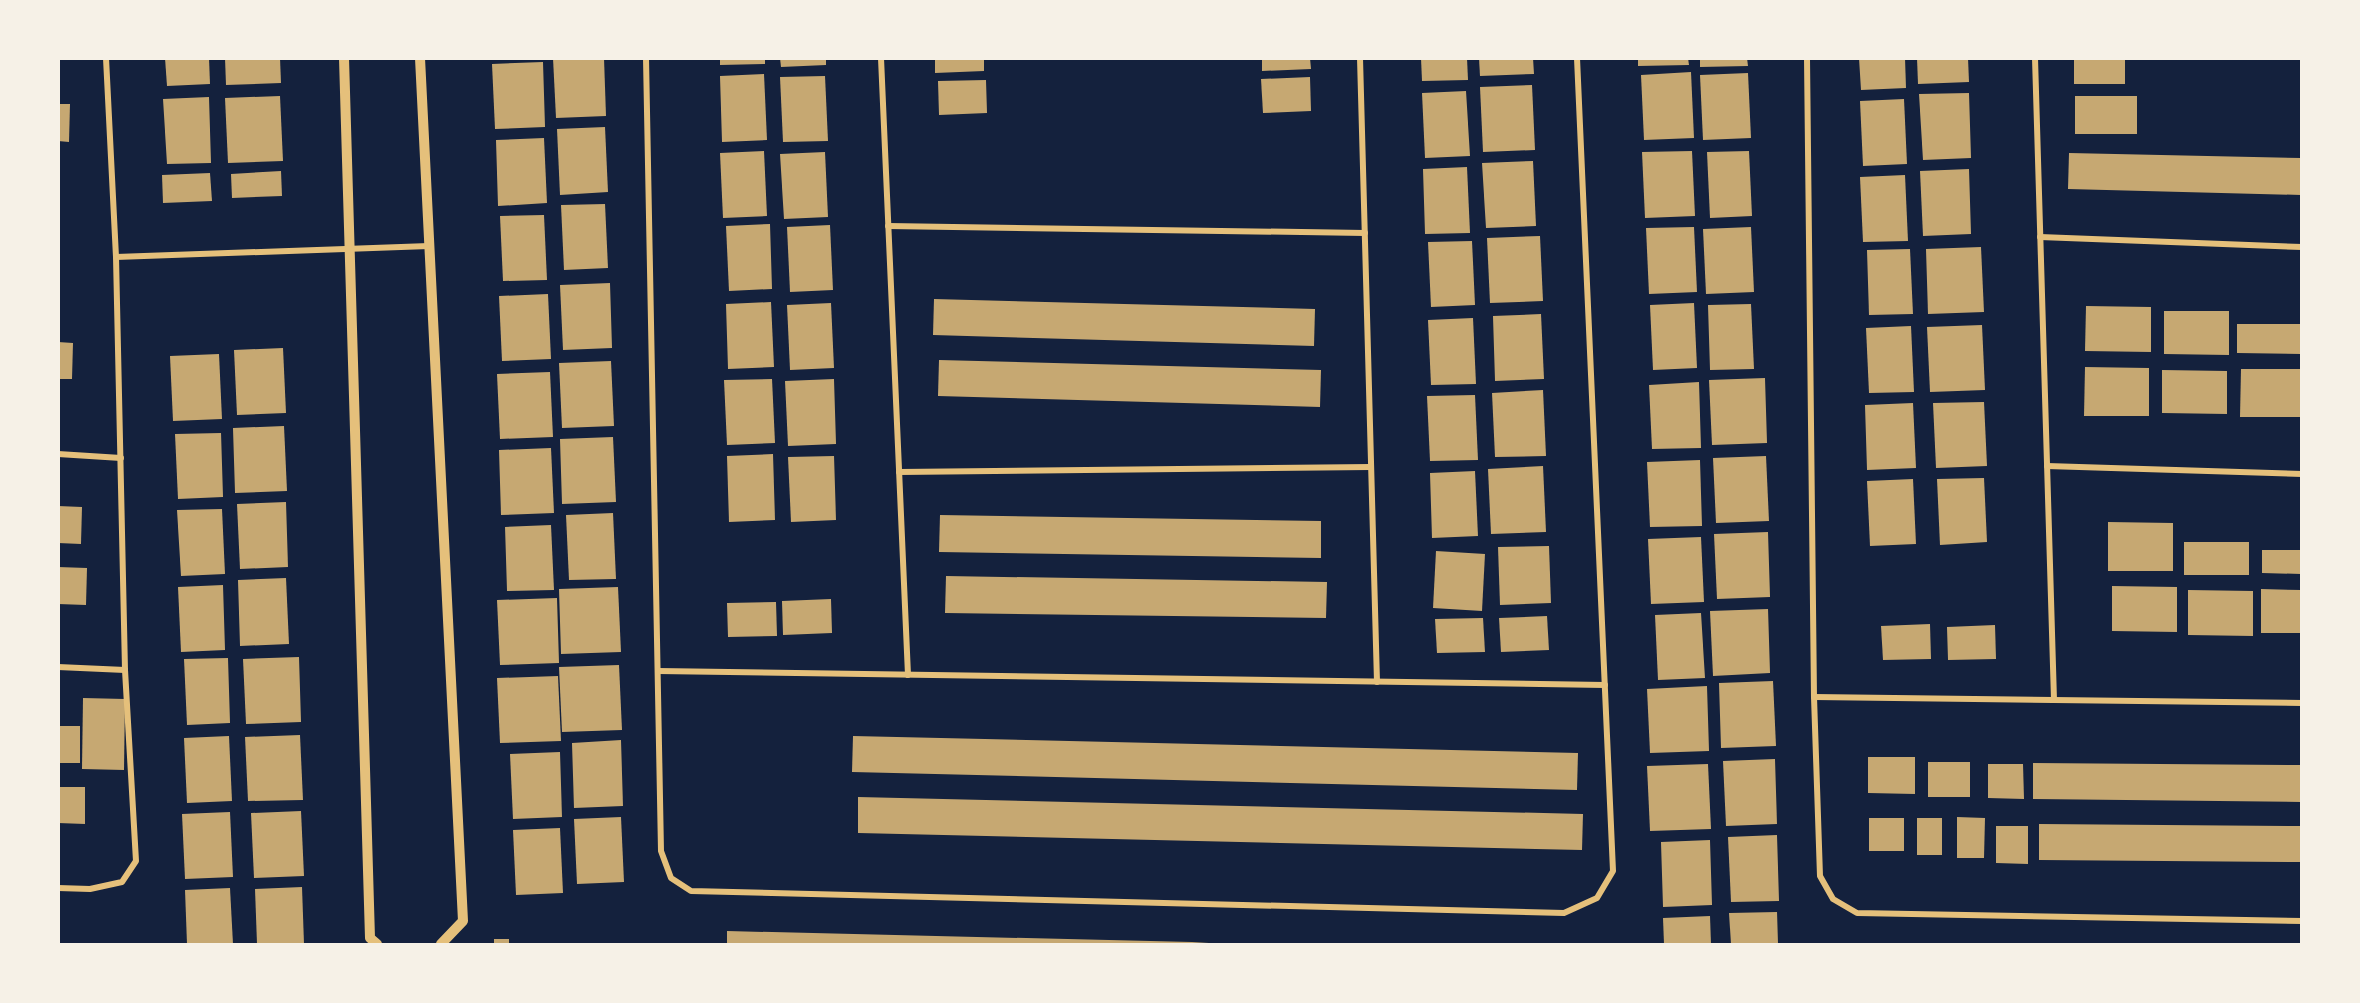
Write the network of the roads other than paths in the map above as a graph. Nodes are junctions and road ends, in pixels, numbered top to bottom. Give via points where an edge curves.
1 (106, 58) edge
2 (344, 58) edge
3 (420, 58) edge
4 (646, 58) edge
5 (881, 58) edge
6 (1360, 58) edge
7 (1576, 58) edge
8 (1807, 58) edge
9 (2035, 58) edge
10 (888, 226) junction
11 (1365, 233) junction
12 (2040, 237) junction
13 (429, 246) junction
14 (2301, 247) edge
15 (350, 248) junction
16 (116, 257) junction
17 (58, 454) edge
18 (121, 458) junction
19 (2048, 466) junction
20 (1371, 467) junction
21 (899, 472) junction
22 (2301, 474) edge
23 (58, 667) edge
24 (125, 670) junction
25 (658, 671) junction
26 (908, 675) junction
27 (1377, 682) junction
28 (1605, 685) junction
29 (1814, 697) junction
30 (2054, 700) junction
31 (2301, 703) edge
32 (58, 888) edge
33 (2301, 921) edge
34 (377, 945) edge
35 (441, 945) edge

1 - 16 street
2 - 15 street
3 - 13 street
4 - 25 street
5 - 10 street
6 - 11 street
7 - 28 street
8 - 29 street
9 - 12 street
10 - 11 street
10 - 21 street
11 - 20 street
12 - 14 street
12 - 19 street
13 - 15 street
13 - 35 street via 463,921
15 - 16 street
15 - 34 street via 370,938
16 - 18 street
17 - 18 street
18 - 24 street
19 - 22 street
19 - 30 street
20 - 21 street
20 - 27 street
21 - 26 street
23 - 24 street
24 - 32 street via 136,861 122,882 90,889
25 - 26 street
25 - 28 street via 661,851 671,878 691,891 1564,913 1597,898 1613,870
26 - 27 street
27 - 28 street
29 - 30 street
29 - 33 street via 1820,876 1833,898 1857,913
30 - 31 street

